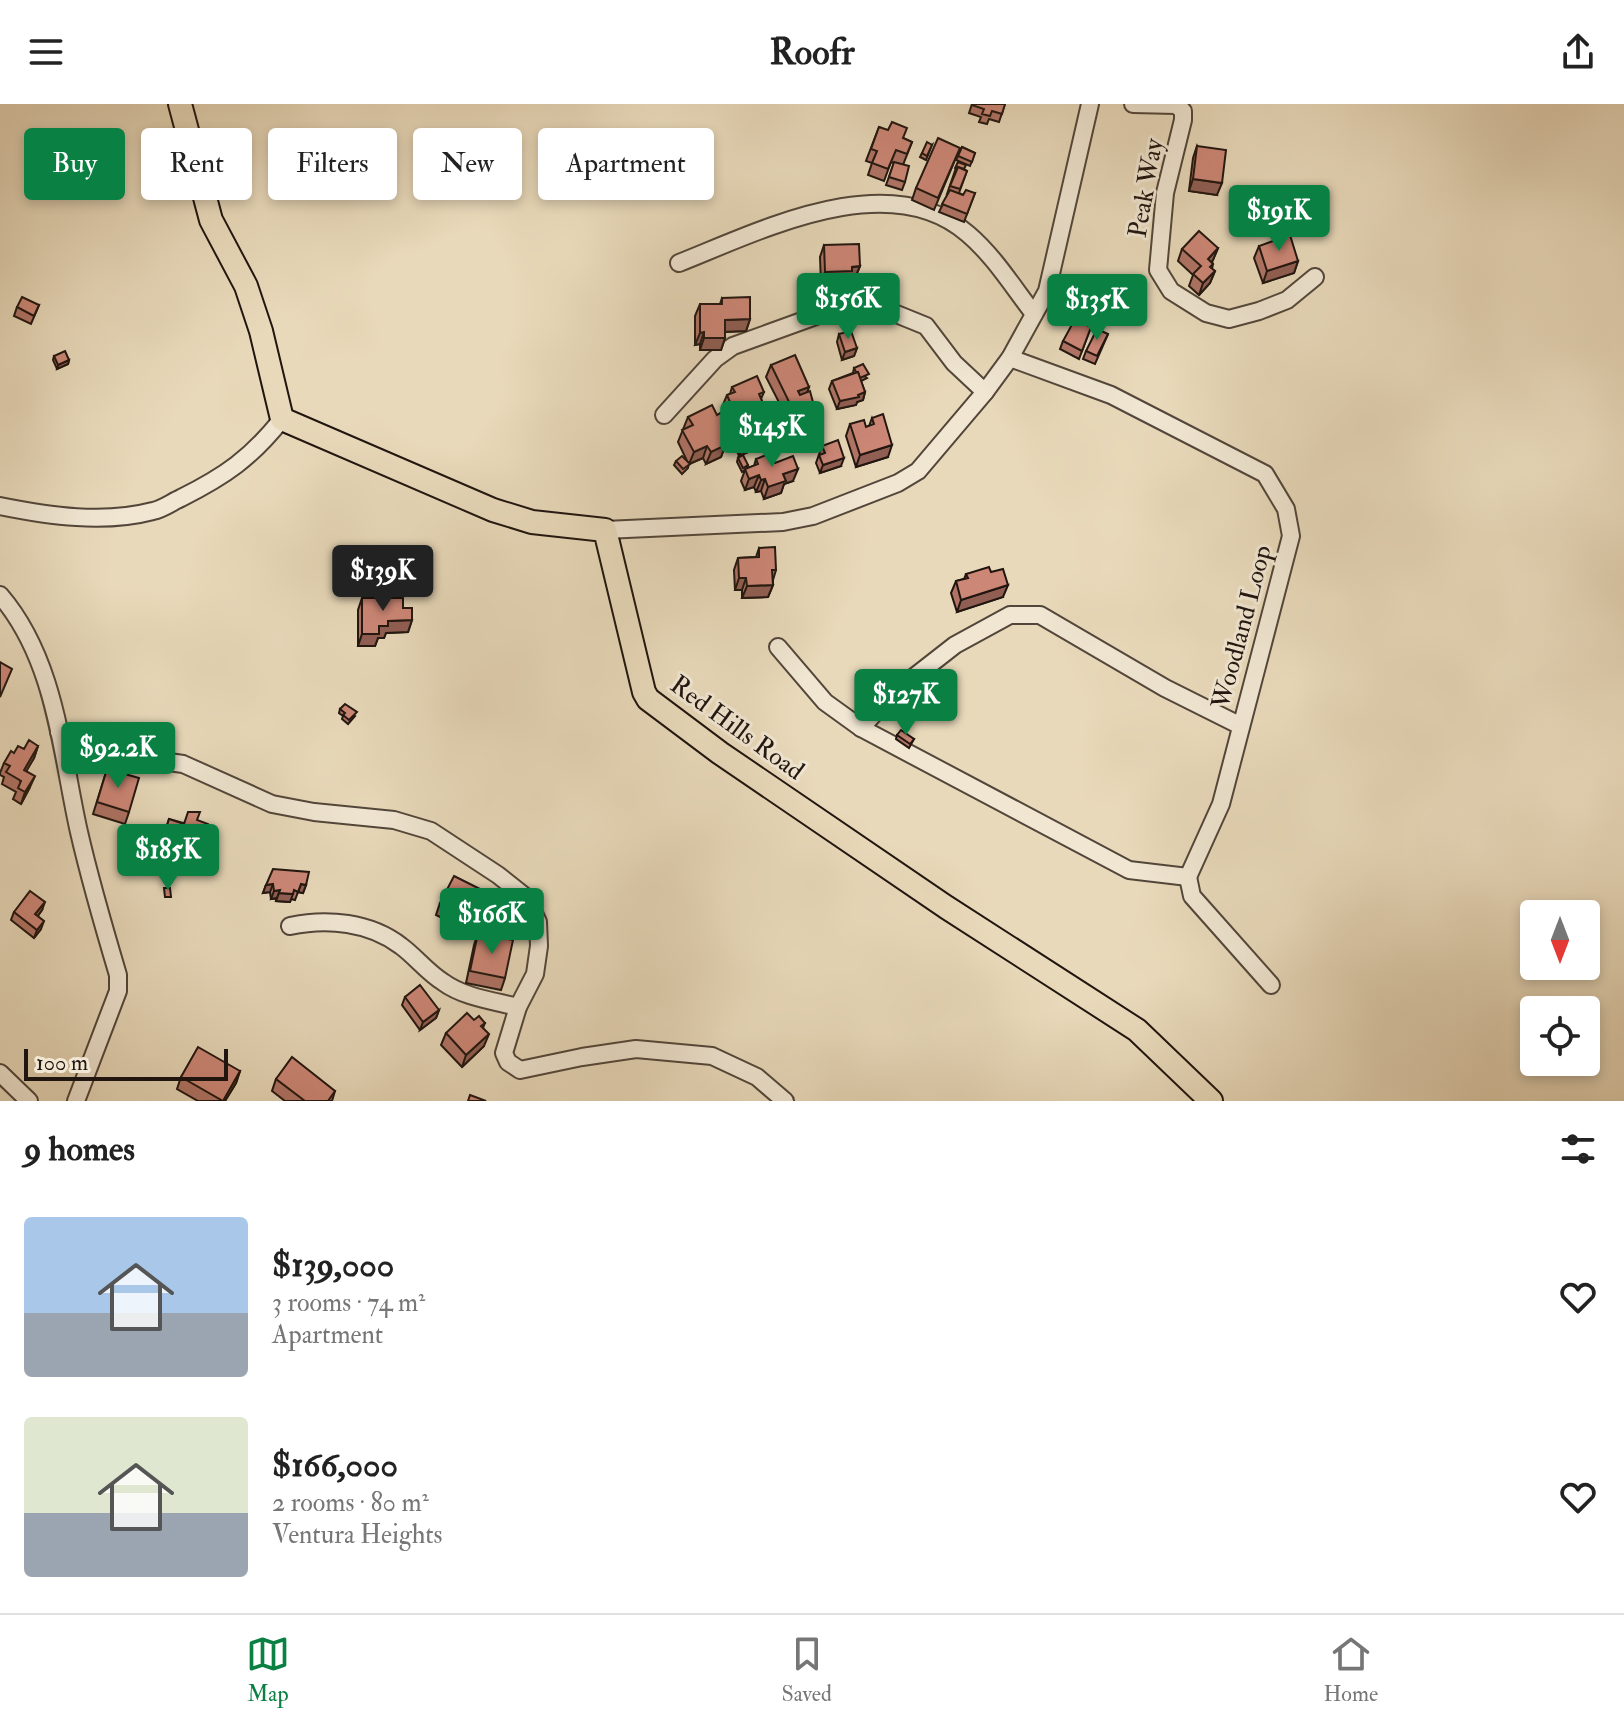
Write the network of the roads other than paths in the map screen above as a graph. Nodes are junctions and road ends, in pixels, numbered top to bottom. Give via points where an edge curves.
1 (180, 104) edge
2 (1090, 104) edge
3 (1133, 104) edge
4 (679, 263) dead end
5 (1315, 277) dead end
6 (1034, 314) junction
7 (1010, 358) junction
8 (985, 392) junction
9 (664, 415) dead end
10 (282, 419) junction
11 (0, 506) edge
12 (605, 530) junction
13 (0, 595) edge
14 (778, 647) dead end
15 (1241, 726) junction
16 (861, 728) junction
17 (59, 732) junction
18 (1188, 877) junction
19 (290, 926) dead end
20 (1271, 985) dead end
21 (518, 1007) junction
22 (0, 1073) edge
23 (29, 1101) edge
24 (76, 1101) edge
25 (785, 1101) edge
26 (1211, 1101) edge

1 - 10 main road via 211,220 246,286 261,331
2 - 6 street via 1047,291
3 - 5 street, Peak Way via 1176,105 1183,111 1165,193 1158,270 1171,291 1206,313 1229,319 1287,300
4 - 6 street via 803,214 902,206 939,215 967,233
6 - 7 street
7 - 8 street
7 - 15 street, Woodland Loop via 1111,395 1265,474 1286,509 1291,536
8 - 9 street via 926,326 889,311 838,308 733,346
8 - 12 street via 918,471 813,516
10 - 11 street via 240,464 155,511 109,518
10 - 12 main road via 493,510 532,522
12 - 26 main road, Red Hills Road via 648,699 946,907 1137,1030
13 - 17 street via 36,650
14 - 16 street via 825,702
15 - 16 street via 1040,615 1010,615 955,645 891,695
15 - 18 street, Woodland Loop via 1221,804
16 - 18 street via 1129,870
17 - 21 street via 98,752 183,764 272,804 394,820 431,831 463,850 527,898 538,922 535,974
17 - 24 street via 79,832 118,975 118,991
18 - 20 street via 1192,896
19 - 21 street via 344,923 381,933 445,984
21 - 25 street via 504,1053 520,1070 636,1049 712,1056 757,1077
22 - 23 street

